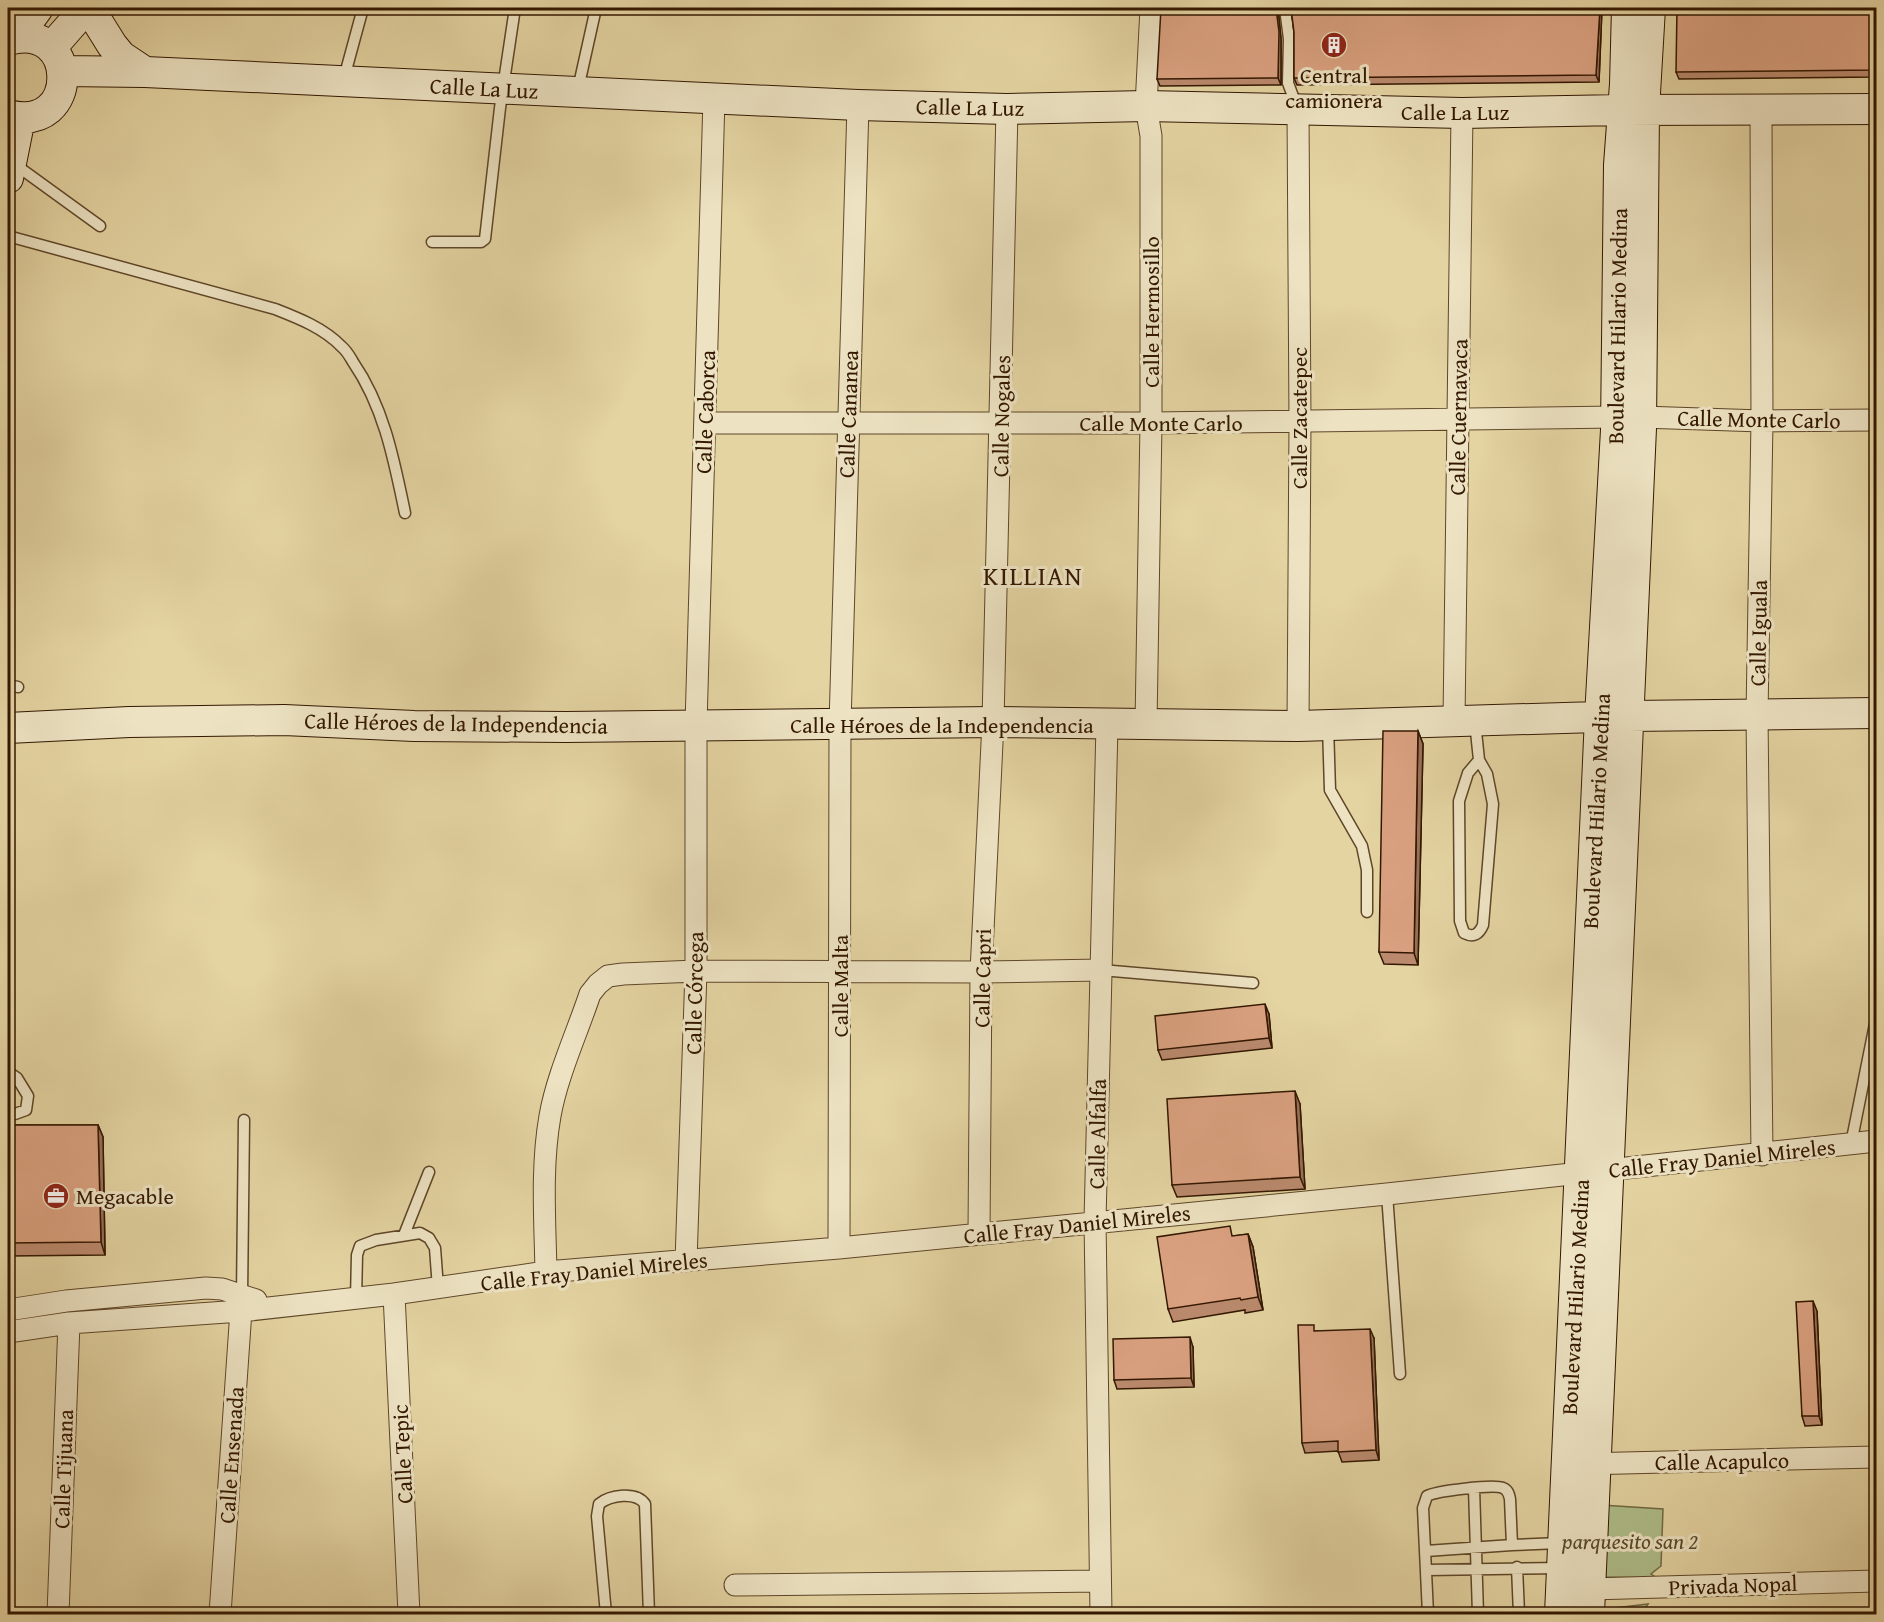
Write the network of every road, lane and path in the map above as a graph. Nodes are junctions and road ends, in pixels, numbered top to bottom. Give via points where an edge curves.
1 (38, 8) edge
2 (88, 8) edge
3 (112, 8) edge
4 (127, 8) edge
5 (363, 8) edge
6 (515, 8) edge
7 (596, 8) edge
8 (1151, 8) edge
9 (1285, 8) edge
10 (1627, 8) edge
11 (1650, 8) edge
12 (12, 39) edge
13 (57, 59) junction
14 (145, 72) junction
15 (343, 81) junction
16 (502, 89) junction
17 (577, 92) junction
18 (714, 98) junction
19 (858, 105) junction
20 (1146, 106) junction
21 (1007, 109) junction
22 (1876, 109) edge
23 (1633, 110) junction
24 (1298, 111) junction
25 (1761, 111) junction
26 (1462, 113) junction
27 (14, 116) edge
28 (9, 167) edge
29 (100, 226) dead end
30 (8, 236) edge
31 (432, 242) dead end
32 (1629, 417) junction
33 (1458, 420) junction
34 (1876, 420) edge
35 (1001, 422) junction
36 (1300, 422) junction
37 (1762, 422) junction
38 (705, 423) junction
39 (1151, 423) junction
40 (848, 424) junction
41 (405, 513) dead end
42 (1876, 713) edge
43 (1757, 715) junction
44 (1615, 717) junction
45 (1464, 720) junction
46 (993, 722) junction
47 (840, 724) junction
48 (1146, 724) junction
49 (696, 725) junction
50 (1107, 725) junction
51 (1328, 725) junction
52 (1298, 726) junction
53 (8, 728) edge
54 (1479, 760) junction
55 (1367, 912) dead end
56 (1101, 970) junction
57 (696, 971) junction
58 (840, 971) junction
59 (981, 972) junction
60 (1253, 983) dead end
61 (1876, 1020) edge
62 (8, 1072) edge
63 (8, 1114) edge
64 (244, 1119) dead end
65 (1876, 1141) edge
66 (1851, 1144) junction
67 (1762, 1155) junction
68 (1594, 1171) junction
69 (429, 1172) dead end
70 (1387, 1194) junction
71 (1095, 1221) junction
72 (979, 1234) junction
73 (404, 1235) junction
74 (839, 1248) junction
75 (686, 1261) junction
76 (546, 1272) junction
77 (438, 1288) junction
78 (394, 1294) junction
79 (356, 1299) junction
80 (242, 1303) junction
81 (8, 1310) edge
82 (69, 1323) junction
83 (8, 1332) edge
84 (1400, 1374) dead end
85 (1876, 1457) edge
86 (1580, 1464) junction
87 (1474, 1488) junction
88 (1512, 1545) junction
89 (1476, 1547) junction
90 (1426, 1551) junction
91 (1563, 1556) junction
92 (1517, 1567) junction
93 (1476, 1569) junction
94 (1427, 1570) junction
95 (1100, 1581) junction
96 (1876, 1581) edge
97 (735, 1585) dead end
98 (1589, 1602) edge
99 (58, 1614) edge
100 (220, 1614) edge
101 (409, 1614) edge
102 (606, 1614) edge
103 (649, 1614) edge
104 (1101, 1614) edge
105 (1428, 1614) edge
106 (1478, 1614) edge
107 (1519, 1614) edge
108 (1560, 1614) edge

1 - 12 street
2 - 13 street
2 - 14 street via 121,56
3 - 4 lane
5 - 15 lane
6 - 16 lane
7 - 17 lane
8 - 20 street, Calle Hermosillo
9 - 24 lane via 1288,83
10 - 23 street, Boulevard Hilario Medina
11 - 23 street, Boulevard Hilario Medina
12 - 13 street, Calle La Luz via 35,39
13 - 14 street, Calle La Luz
13 - 27 street via 63,86 57,99 35,116
14 - 15 street, Calle La Luz
15 - 16 street, Calle La Luz
16 - 17 street, Calle La Luz
16 - 31 lane via 485,239
17 - 18 street, Calle La Luz
18 - 19 street, Calle La Luz
18 - 38 street, Calle Caborca
19 - 21 street, Calle La Luz
19 - 40 street, Calle Cananea
20 - 21 street, Calle La Luz
20 - 24 street, Calle La Luz
20 - 39 street, Calle Hermosillo via 1151,136
21 - 35 street, Calle Nogales
22 - 25 street, Calle La Luz
23 - 25 street, Calle La Luz
23 - 26 street, Calle La Luz
23 - 32 street, Boulevard Hilario Medina
24 - 26 street, Calle La Luz
24 - 36 street, Calle Zacatepec
25 - 37 street, Calle Iguala
26 - 33 street, Calle Cuernavaca
27 - 28 street
28 - 29 lane
30 - 41 lane via 266,306 309,322 342,347 364,378 394,458
32 - 33 street, Calle Monte Carlo
32 - 37 street, Calle Monte Carlo
32 - 44 street, Boulevard Hilario Medina
33 - 36 street, Calle Monte Carlo
33 - 45 street, Calle Cuernavaca
34 - 37 street, Calle Monte Carlo
35 - 39 street, Calle Monte Carlo
35 - 40 street, Calle Monte Carlo
35 - 46 street, Calle Nogales
36 - 39 street, Calle Monte Carlo
36 - 52 street, Calle Zacatepec
37 - 43 street, Calle Iguala
38 - 40 street, Calle Monte Carlo
38 - 49 street, Calle Caborca
39 - 48 street, Calle Hermosillo
40 - 47 street, Calle Cananea
42 - 43 street, Calle Héroes de la Independencia
43 - 44 street, Calle Héroes de la Independencia
43 - 67 street, Calle Iguala
44 - 45 street, Calle Héroes de la Independencia
44 - 68 street, Boulevard Hilario Medina
45 - 51 street, Calle Héroes de la Independencia
45 - 54 lane
46 - 47 street, Calle Héroes de la Independencia
46 - 50 street, Calle Héroes de la Independencia
46 - 59 street, Calle Capri
47 - 49 street, Calle Héroes de la Independencia
47 - 58 street, Calle Malta
48 - 50 street, Calle Héroes de la Independencia
48 - 52 street, Calle Héroes de la Independencia
49 - 53 street, Calle Héroes de la Independencia via 414,726 284,720
49 - 57 street, Calle Córcega
50 - 56 street, Calle Alfalfa
51 - 52 street, Calle Héroes de la Independencia
51 - 55 lane via 1330,790 1362,846 1367,870
54 - 54 lane via 1468,773 1459,801 1460,921 1464,933 1470,936 1483,925 1493,804 1487,774
56 - 59 street
56 - 60 lane
56 - 71 street, Calle Alfalfa
57 - 58 street
57 - 75 street, Calle Córcega
57 - 76 street via 608,976 590,994 556,1089 547,1143
58 - 59 street
58 - 74 street, Calle Malta
59 - 72 street, Calle Capri
61 - 66 lane
62 - 63 lane via 17,1078 28,1096 26,1110
64 - 80 lane
65 - 66 street, Calle Fray Daniel Mireles
66 - 67 street, Calle Fray Daniel Mireles
67 - 68 street, Calle Fray Daniel Mireles
68 - 70 street, Calle Fray Daniel Mireles
68 - 86 street, Boulevard Hilario Medina
69 - 73 lane
70 - 71 street, Calle Fray Daniel Mireles
70 - 84 lane
71 - 72 street, Calle Fray Daniel Mireles
71 - 95 street, Calle Alfalfa
72 - 74 street, Calle Fray Daniel Mireles
73 - 77 lane via 420,1233 429,1238 435,1248
73 - 79 lane via 360,1246
74 - 75 street, Calle Fray Daniel Mireles
75 - 76 street, Calle Fray Daniel Mireles
76 - 77 street, Calle Fray Daniel Mireles
77 - 78 street, Calle Fray Daniel Mireles
78 - 79 street, Calle Fray Daniel Mireles
78 - 101 street, Calle Tepic
79 - 80 street, Calle Fray Daniel Mireles via 279,1307
80 - 81 street, Calle Fray Daniel Mireles via 222,1289 206,1288
80 - 82 street, Calle Fray Daniel Mireles
80 - 100 street, Calle Ensenada
82 - 83 street, Calle Fray Daniel Mireles
82 - 99 street, Calle Tijuana
85 - 86 street, Calle Acapulco
86 - 91 street, Boulevard Hilario Medina
86 - 98 street, Boulevard Hilario Medina
87 - 88 lane via 1499,1486 1509,1492
87 - 89 lane
87 - 90 lane via 1426,1496
88 - 89 lane
88 - 91 lane
89 - 90 lane
89 - 93 lane
90 - 94 lane
91 - 92 lane
91 - 108 street, Boulevard Hilario Medina
92 - 93 lane
92 - 107 lane
93 - 94 lane
93 - 106 lane
94 - 105 lane
95 - 97 street
95 - 104 street, Calle Alfalfa
96 - 98 street, Privada Nopal
102 - 103 lane via 599,1504 605,1499 633,1496 645,1504

